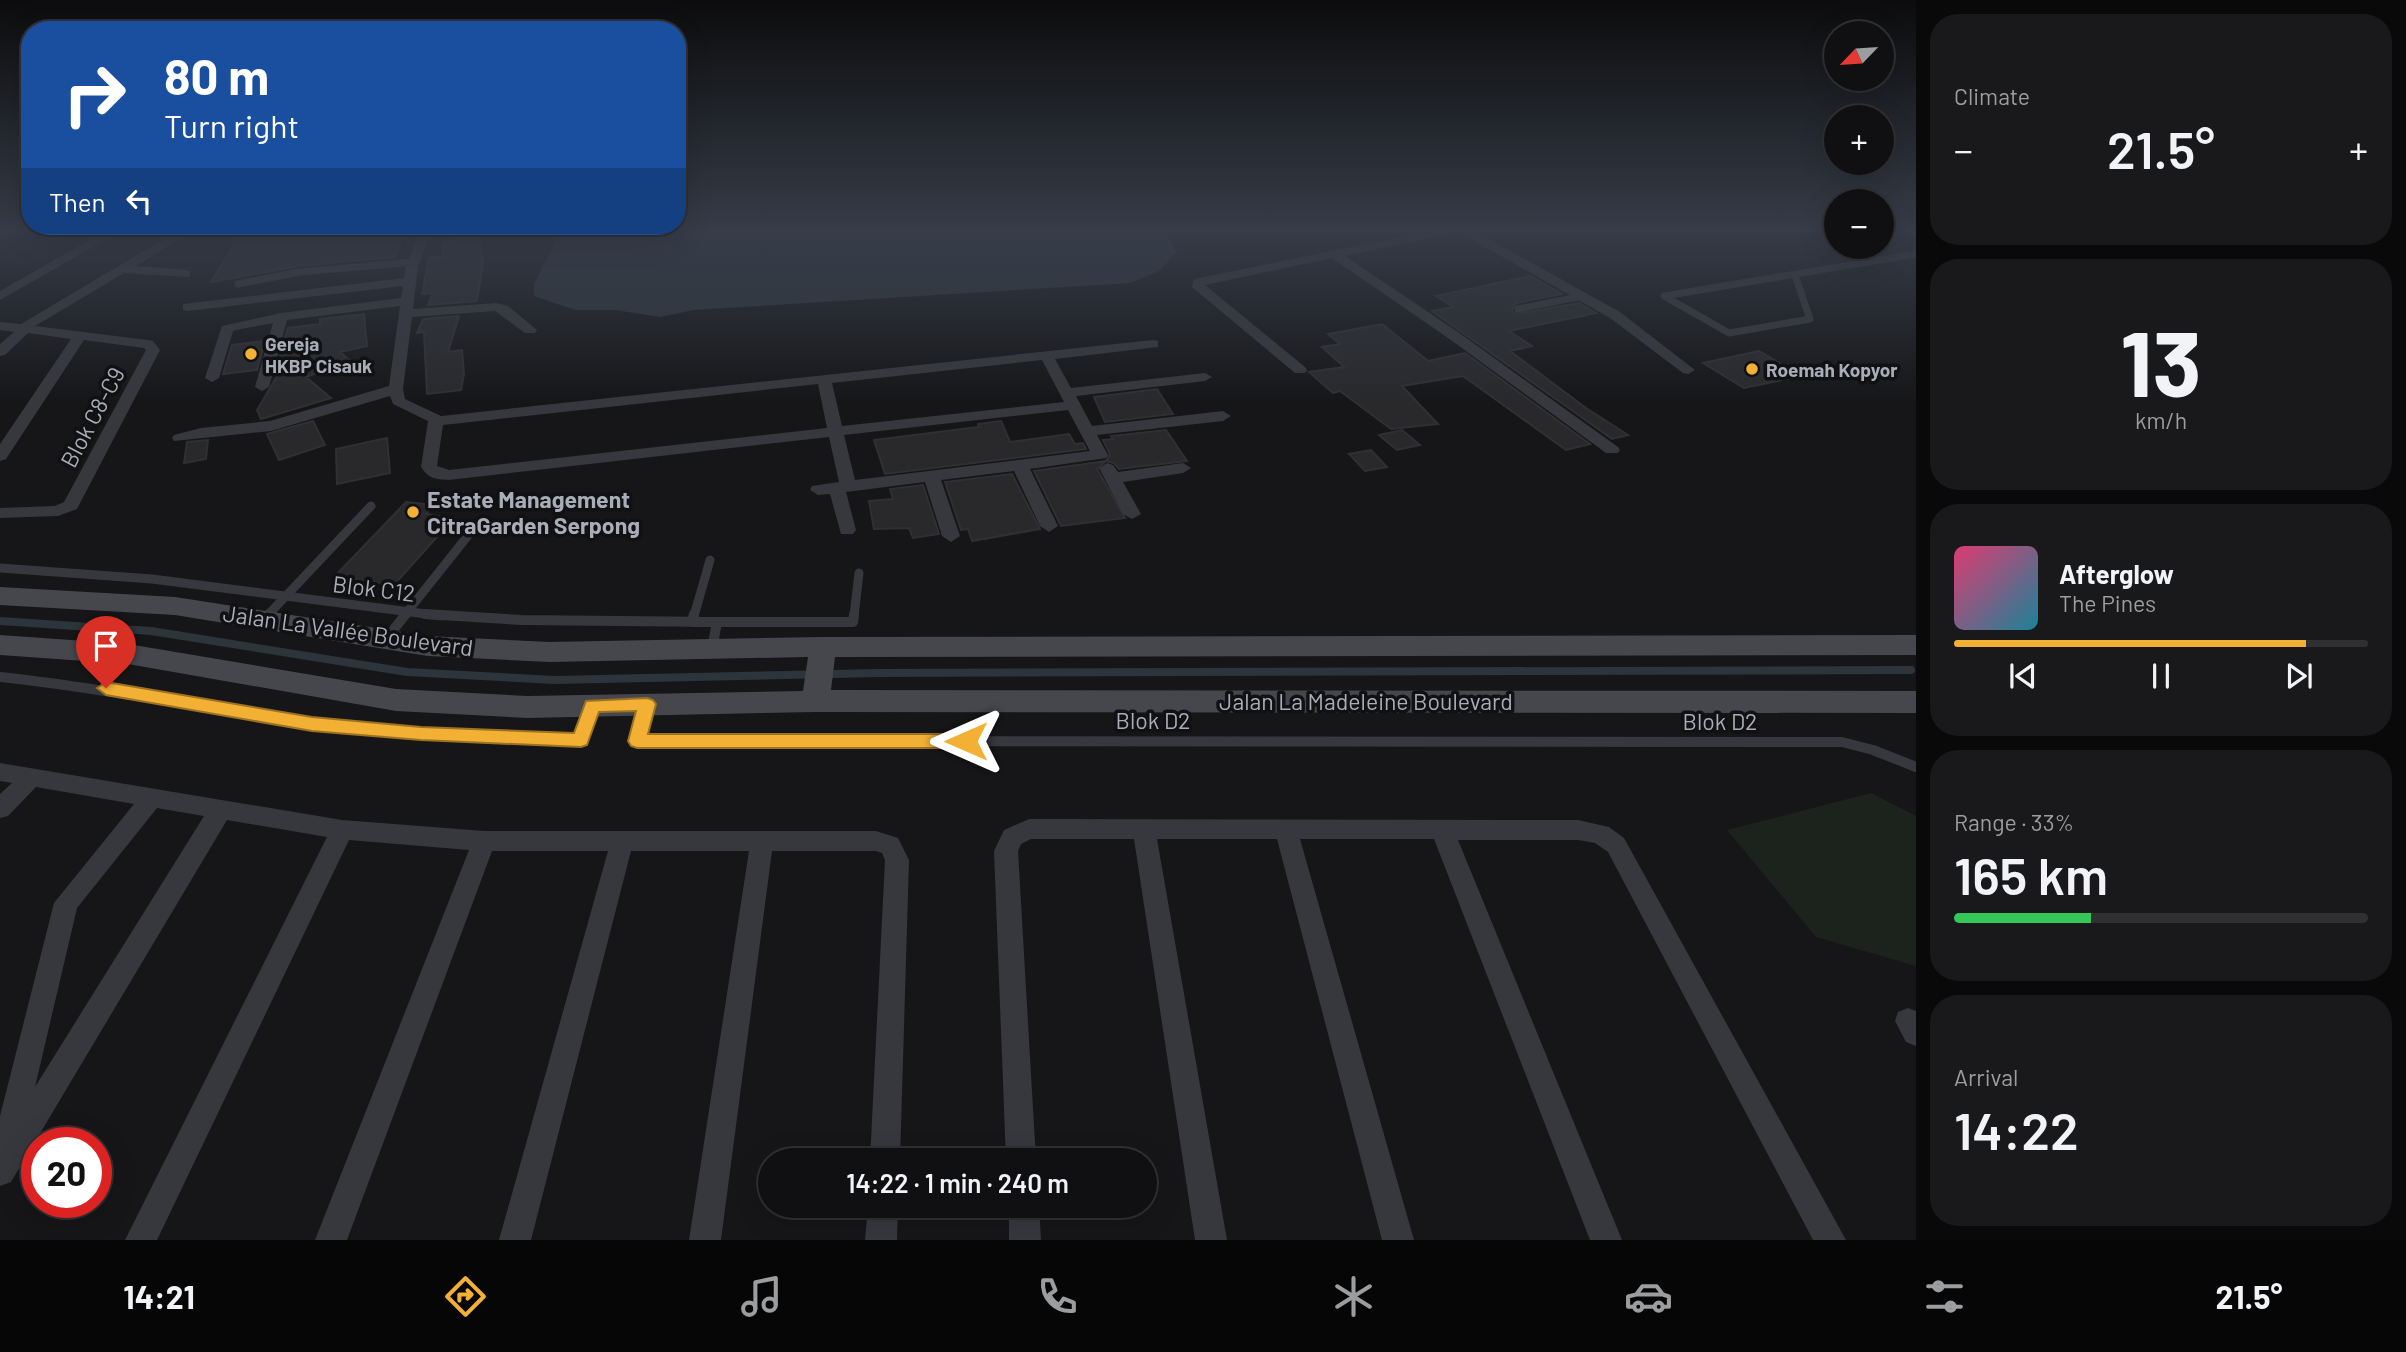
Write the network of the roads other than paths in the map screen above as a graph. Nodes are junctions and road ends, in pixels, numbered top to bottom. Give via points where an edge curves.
1 (16, 287) edge
2 (92, 287) edge
3 (359, 287) edge
4 (408, 287) edge
5 (1198, 287) edge
6 (1382, 287) edge
7 (1566, 287) edge
8 (1718, 287) edge
9 (1799, 287) edge
10 (0, 296) edge
11 (1583, 296) junction
12 (188, 307) dead end
13 (406, 307) junction
14 (1518, 309) dead end
15 (281, 317) junction
16 (0, 327) edge
17 (24, 329) junction
18 (530, 330) dead end
19 (80, 336) junction
20 (1153, 344) dead end
21 (0, 352) edge
22 (1046, 355) junction
23 (1300, 370) dead end
24 (1688, 370) dead end
25 (1205, 377) dead end
26 (212, 378) dead end
27 (824, 380) junction
28 (262, 387) dead end
29 (396, 389) junction
30 (1070, 399) junction
31 (1223, 416) dead end
32 (436, 421) junction
33 (1087, 431) junction
34 (836, 433) junction
35 (180, 438) dead end
36 (1612, 450) dead end
37 (1100, 455) junction
38 (0, 456) edge
39 (1020, 465) junction
40 (1183, 468) dead end
41 (931, 476) junction
42 (1112, 478) junction
43 (843, 487) junction
44 (818, 490) dead end
45 (371, 506) dead end
46 (0, 513) edge
47 (1132, 514) dead end
48 (1048, 526) dead end
49 (847, 530) dead end
50 (470, 533) dead end
51 (951, 536) dead end
52 (710, 560) dead end
53 (0, 568) edge
54 (859, 573) dead end
55 (0, 596) edge
56 (286, 596) junction
57 (407, 613) junction
58 (262, 620) junction
59 (692, 622) junction
60 (717, 622) junction
61 (386, 639) junction
62 (0, 645) edge
63 (1916, 645) edge
64 (822, 647) junction
65 (712, 649) junction
66 (0, 677) edge
67 (816, 701) junction
68 (1916, 702) edge
69 (647, 704) junction
70 (592, 705) junction
71 (1916, 767) edge
72 (0, 772) edge
73 (32, 777) junction
74 (152, 798) junction
75 (0, 809) edge
76 (221, 809) junction
77 (342, 830) junction
78 (1144, 830) junction
79 (1286, 830) junction
80 (1442, 830) junction
81 (484, 841) junction
82 (622, 841) junction
83 (762, 841) junction
84 (885, 1148) edge
85 (1020, 1148) edge
86 (1, 1170) edge
87 (882, 1218) edge
88 (1024, 1218) edge
89 (141, 1240) edge
90 (331, 1240) edge
91 (515, 1240) edge
92 (705, 1240) edge
93 (881, 1240) edge
94 (1025, 1240) edge
95 (1211, 1240) edge
96 (1398, 1240) edge
97 (1606, 1240) edge
98 (1830, 1240) edge

1 - 10 street
2 - 17 street
3 - 12 street
4 - 13 street
5 - 23 street
6 - 36 street
7 - 11 street
8 - 9 lane via 1664,296 1729,333 1810,319
11 - 14 lane
11 - 24 street
13 - 15 street
13 - 18 street via 496,307
13 - 29 street
15 - 26 street via 227,330
15 - 28 street
16 - 17 street
17 - 19 street
17 - 21 street
19 - 38 street
19 - 46 street, Blok C8-C9 via 148,344 153,350 71,505 58,511
20 - 22 street
22 - 27 street
22 - 30 street
25 - 30 street
27 - 32 street
27 - 34 street
29 - 32 street via 398,401
29 - 35 street via 271,426
30 - 33 street
30 - 34 street
31 - 33 street
32 - 34 street via 429,467 435,474 449,475
33 - 37 street
34 - 43 street
37 - 39 street
37 - 42 street
39 - 41 street
39 - 48 street
40 - 42 street
41 - 43 street
41 - 51 street
42 - 47 street
43 - 44 street
43 - 49 street
45 - 56 lane
50 - 57 lane
52 - 59 lane
53 - 56 lane, Blok C12 via 153,578
54 - 60 lane, Blok C12 via 853,622
55 - 58 street, Jalan La Vallée Boulevard via 175,606
56 - 57 lane, Blok C12
56 - 58 lane
57 - 59 lane, Blok C12
57 - 61 lane
58 - 61 street, Jalan La Vallée Boulevard
59 - 60 lane, Blok C12
60 - 65 lane
61 - 65 street, Jalan La Vallée Boulevard via 428,646 550,652
62 - 70 street via 128,654 396,700
63 - 64 street
64 - 65 street, Jalan La Vallée Boulevard
64 - 67 street
66 - 70 lane via 80,684 312,724 421,734 581,740
67 - 68 street, Jalan La Madeleine Boulevard
67 - 69 street
69 - 70 street
69 - 71 lane, Blok D2 via 637,741 1842,742
72 - 73 street
73 - 74 street
73 - 75 street
74 - 76 street
74 - 86 street via 66,903
76 - 77 street
76 - 86 street
77 - 81 street
77 - 89 street
78 - 79 street
78 - 85 street via 1029,829 1012,837 1006,851
78 - 95 street
79 - 80 street
79 - 96 street
80 - 97 street
80 - 98 street via 1578,830 1601,834 1616,845
81 - 82 street
81 - 90 street
82 - 83 street
82 - 91 street
83 - 84 street via 876,841 890,845 897,860
83 - 92 street
87 - 93 street
88 - 94 street

